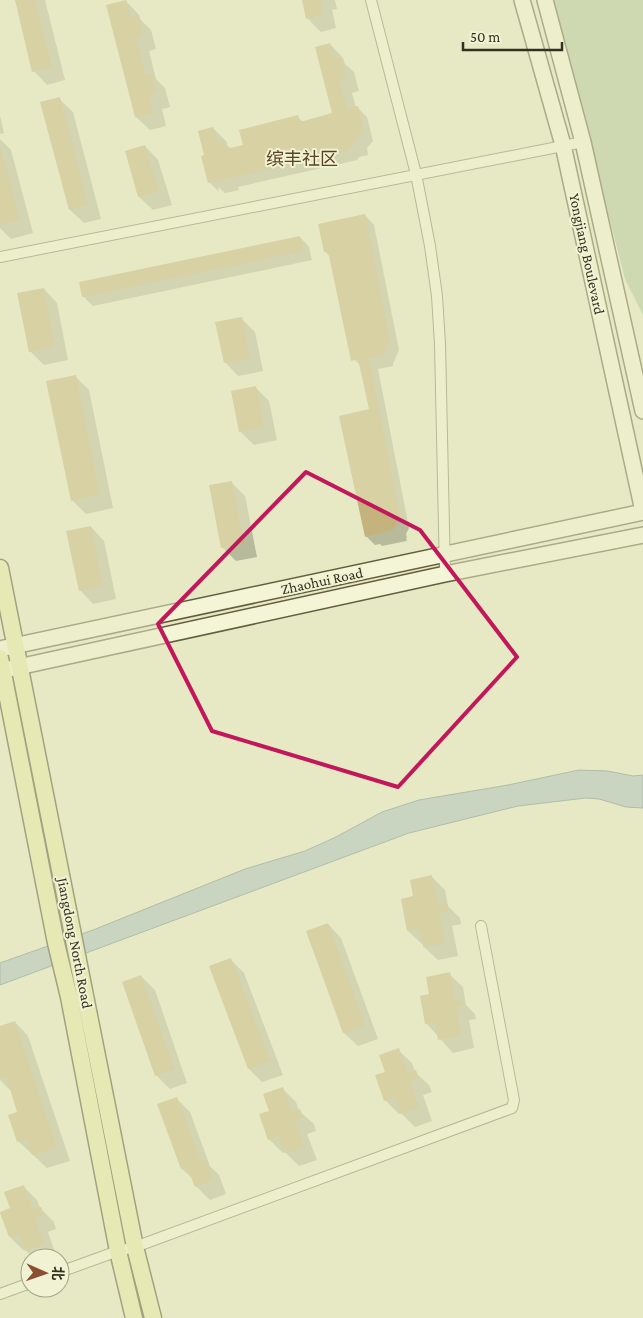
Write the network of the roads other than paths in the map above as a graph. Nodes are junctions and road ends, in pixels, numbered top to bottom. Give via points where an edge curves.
1 (371, 0) edge
2 (522, 0) edge
3 (545, 0) edge
4 (583, 142) junction
5 (563, 145) junction
6 (416, 174) junction
7 (0, 257) edge
8 (643, 411) edge
9 (643, 511) edge
10 (643, 535) edge
11 (444, 555) junction
12 (0, 568) edge
13 (445, 574) junction
14 (8, 648) edge
15 (1, 667) edge
16 (20, 667) junction
17 (481, 926) dead end
18 (135, 1246) junction
19 (118, 1251) junction
20 (70, 1268) edge
21 (20, 1287) edge
22 (0, 1294) edge
23 (134, 1318) edge
24 (153, 1318) edge

1 - 6 street
2 - 5 main road, Yongjiang Boulevard
3 - 4 main road, Yongjiang Boulevard
4 - 5 street
4 - 8 main road, Yongjiang Boulevard
5 - 6 street
5 - 9 main road, Yongjiang Boulevard
6 - 7 street
6 - 11 street via 437,296
9 - 11 main road, Zhaohui Road
10 - 13 main road, Zhaohui Road
11 - 13 street
11 - 14 main road, Zhaohui Road
12 - 14 main road, Jiangdong North Road
13 - 16 main road, Zhaohui Road
14 - 16 main road, Jiangdong North Road
15 - 16 main road, Zhaohui Road
15 - 19 main road, Jiangdong North Road
16 - 18 main road, Jiangdong North Road
17 - 18 street via 514,1100 512,1108
18 - 19 street
18 - 24 main road, Jiangdong North Road
19 - 20 street
19 - 23 main road, Jiangdong North Road
21 - 22 street

